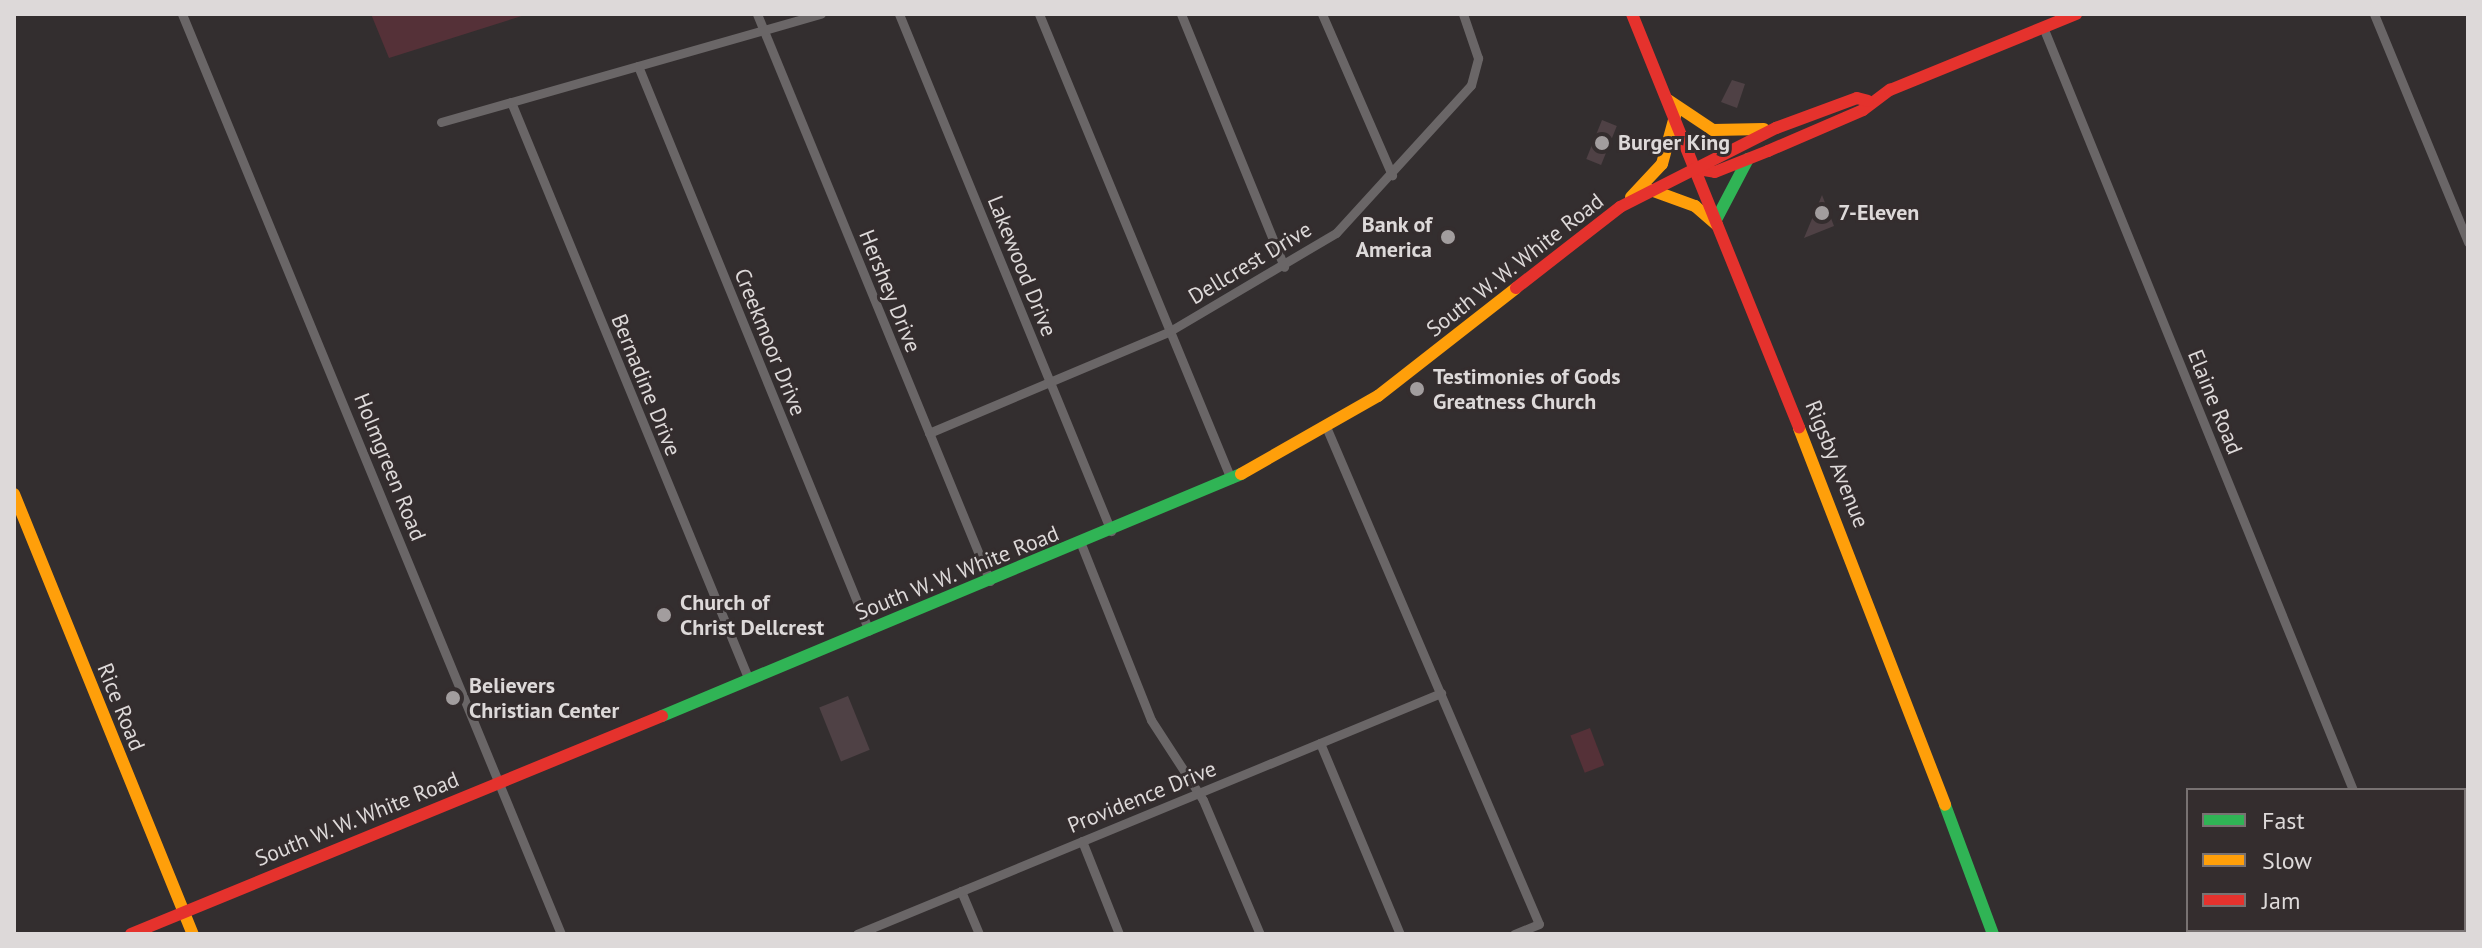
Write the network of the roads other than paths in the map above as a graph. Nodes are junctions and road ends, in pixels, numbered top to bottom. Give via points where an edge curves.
1 (182, 14) edge
2 (757, 14) edge
3 (821, 14) edge
4 (899, 14) edge
5 (1039, 14) edge
6 (1181, 14) edge
7 (1322, 14) edge
8 (1463, 14) edge
9 (1632, 14) edge
10 (2076, 14) edge
11 (2374, 14) edge
12 (2043, 27) junction
13 (764, 30) junction
14 (638, 66) junction
15 (1668, 100) junction
16 (1868, 101) junction
17 (511, 102) junction
18 (1675, 116) junction
19 (441, 122) dead end
20 (1776, 128) junction
21 (1762, 135) junction
22 (1768, 151) junction
23 (1748, 159) junction
24 (1698, 169) junction
25 (1392, 175) junction
26 (1651, 190) junction
27 (1626, 203) junction
28 (1720, 224) junction
29 (2468, 242) edge
30 (1284, 267) junction
31 (1170, 331) junction
32 (1050, 382) junction
33 (1327, 429) junction
34 (929, 433) junction
35 (1231, 479) junction
36 (14, 494) edge
37 (1111, 531) junction
38 (1081, 544) junction
39 (990, 581) junction
40 (869, 631) junction
41 (749, 680) junction
42 (1441, 693) junction
43 (1320, 743) junction
44 (499, 783) junction
45 (2352, 788) edge
46 (1199, 793) junction
47 (1082, 841) junction
48 (961, 891) junction
49 (183, 912) junction
50 (131, 934) edge
51 (193, 934) edge
52 (561, 934) edge
53 (857, 934) edge
54 (979, 934) edge
55 (1119, 934) edge
56 (1260, 934) edge
57 (1400, 934) edge
58 (1514, 934) edge
59 (1993, 934) edge

1 - 44 street, Holmgreen Road
2 - 13 street, Hershey Drive
3 - 13 street
4 - 32 street, Lakewood Drive
5 - 31 street
6 - 30 street
7 - 25 street
8 - 25 street, Dellcrest Drive via 1478,58 1476,77
9 - 15 main road, Rigsby Avenue
10 - 12 main road, South W. W. White Road
11 - 29 street
12 - 16 main road, South W. W. White Road
12 - 45 street, Elaine Road
13 - 14 street
13 - 34 street, Hershey Drive
14 - 17 street
14 - 40 street, Creekmoor Drive
15 - 18 main road, Rigsby Avenue
15 - 20 main road via 1713,130
16 - 20 main road, South W. W. White Road via 1857,98
16 - 22 main road, South W. W. White Road via 1863,110
17 - 19 street
17 - 41 street, Bernadine Drive
18 - 24 main road, Rigsby Avenue
18 - 27 main road via 1662,164
20 - 21 main road, South W. W. White Road
21 - 22 main road
21 - 24 main road, South W. W. White Road
22 - 23 main road, South W. W. White Road
23 - 24 main road, South W. W. White Road via 1715,172
23 - 28 main road
24 - 26 main road, South W. W. White Road
24 - 28 main road, Rigsby Avenue
25 - 30 street, Dellcrest Drive via 1336,233
26 - 27 main road, South W. W. White Road
26 - 28 main road via 1695,206
27 - 33 main road, South W. W. White Road via 1463,333
28 - 59 main road, Rigsby Avenue
30 - 31 street, Dellcrest Drive
31 - 32 street, Dellcrest Drive
31 - 35 street
32 - 34 street, Dellcrest Drive
32 - 37 street, Lakewood Drive
33 - 35 main road, South W. W. White Road
33 - 42 street
34 - 39 street, Hershey Drive
35 - 37 main road, South W. W. White Road
36 - 49 main road, Rice Road
37 - 38 main road, South W. W. White Road
38 - 39 main road, South W. W. White Road
38 - 46 street via 1151,720
39 - 40 main road, South W. W. White Road
40 - 41 main road, South W. W. White Road
41 - 44 main road, South W. W. White Road
42 - 43 street, Providence Drive
42 - 58 street via 1539,924
43 - 46 street, Providence Drive
43 - 57 street
44 - 49 main road, South W. W. White Road
44 - 52 street, Holmgreen Road
46 - 47 street, Providence Drive
46 - 56 street
47 - 48 street, Providence Drive
47 - 55 street
48 - 53 street, Providence Drive
48 - 54 street
49 - 50 main road, South W. W. White Road
49 - 51 main road, Rice Road

